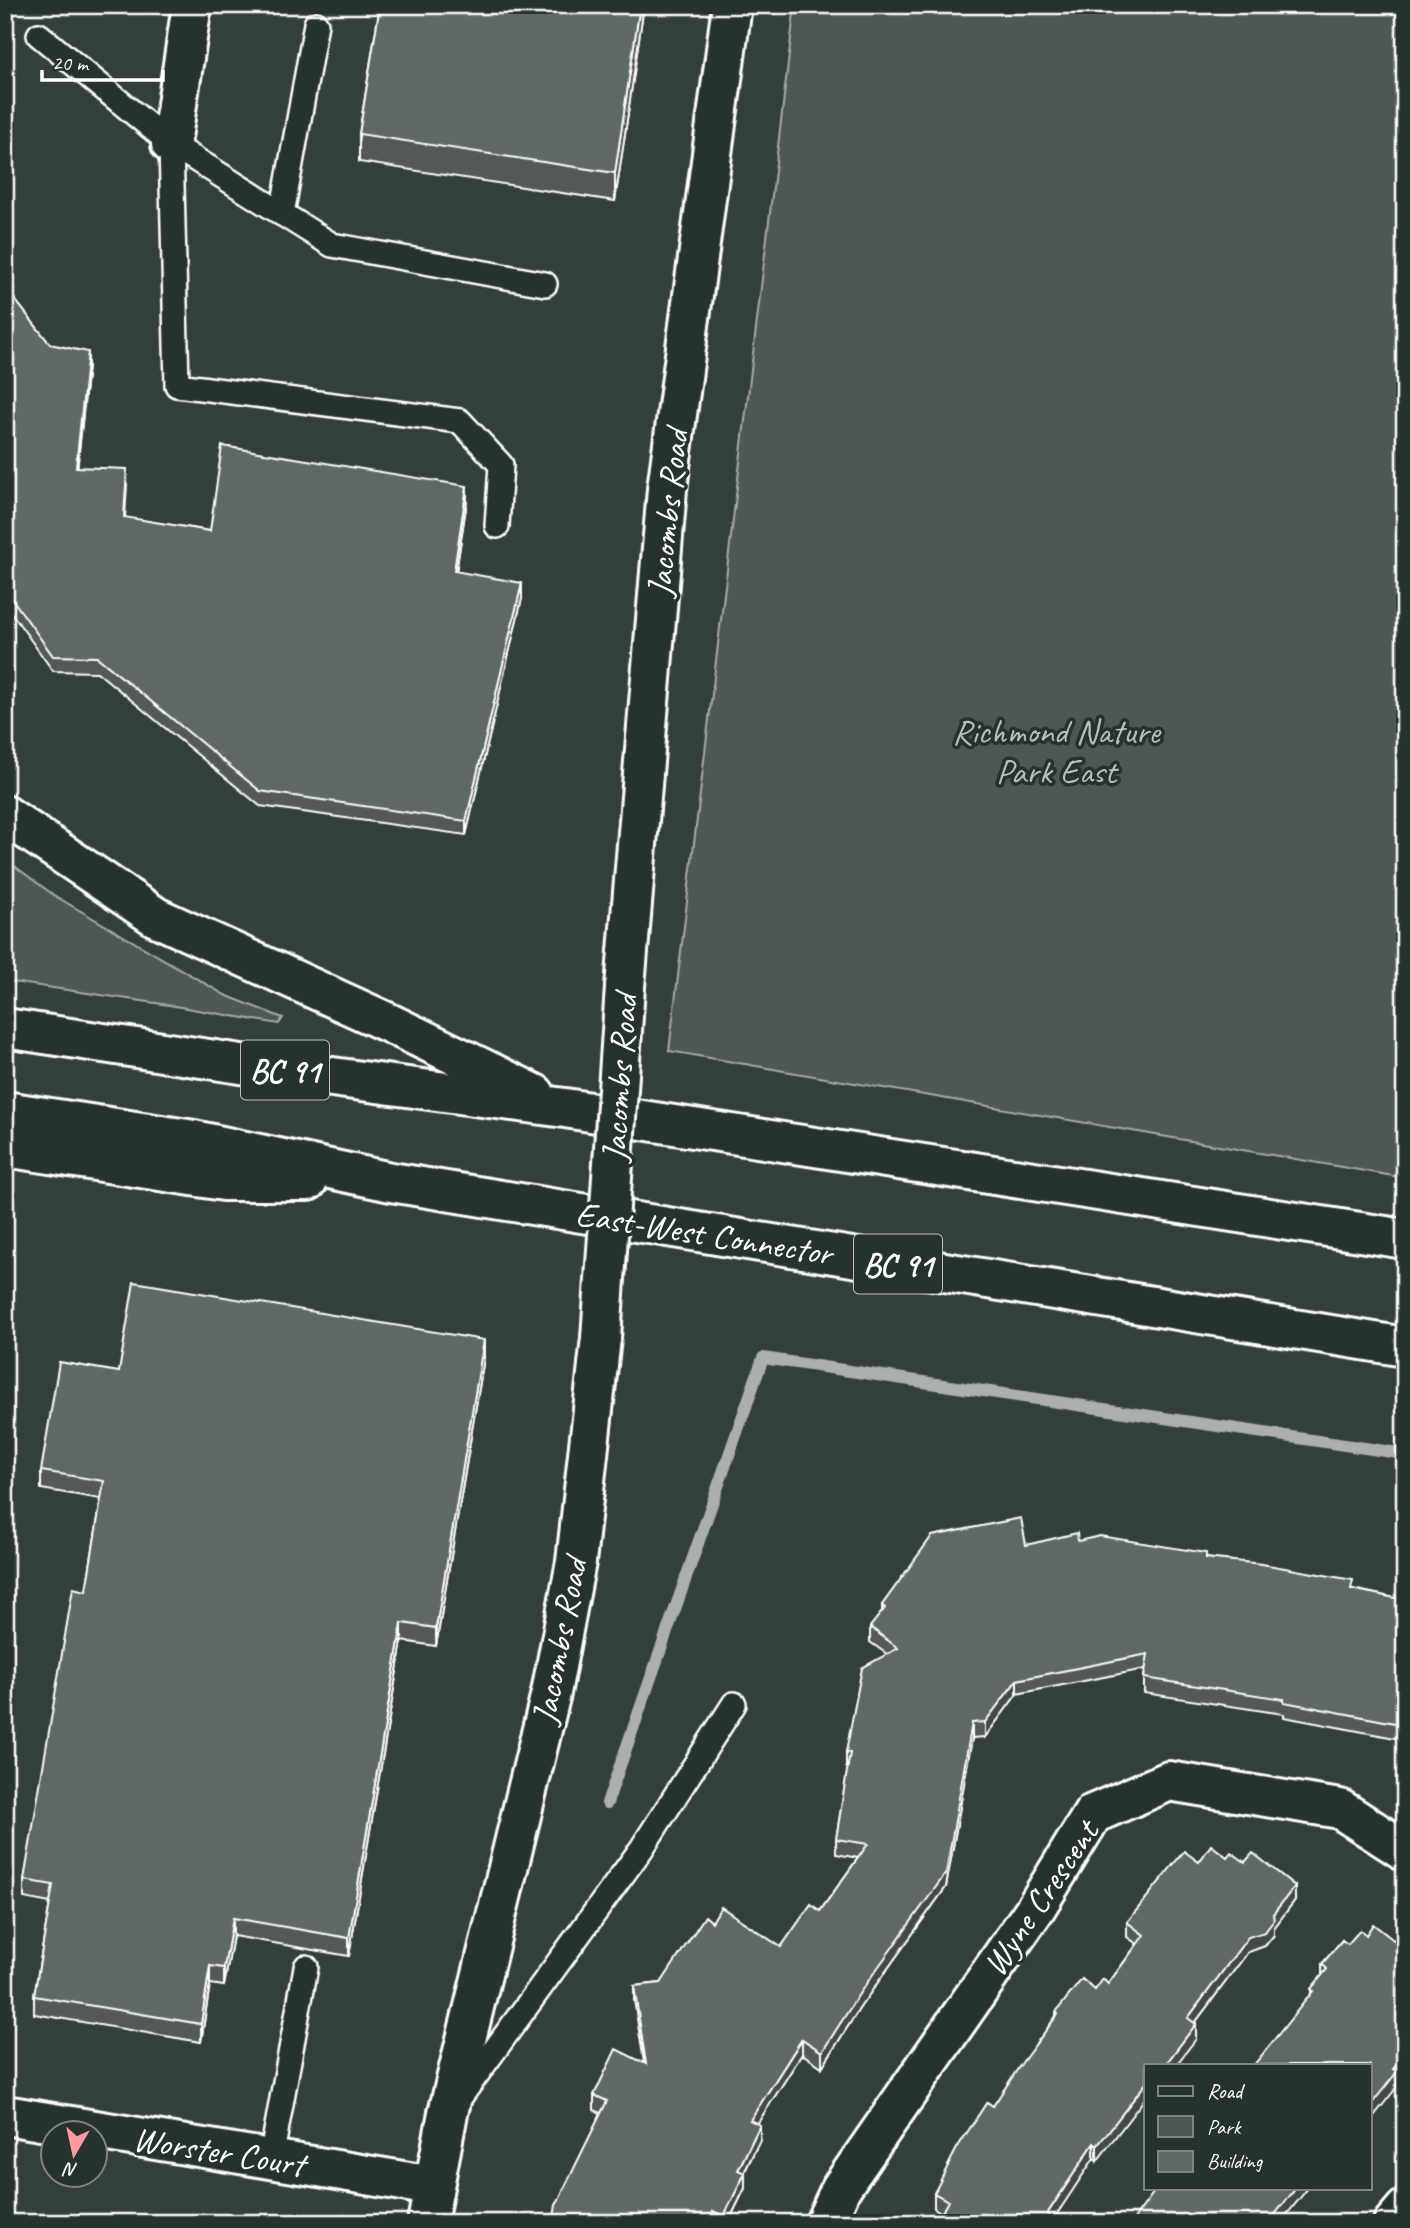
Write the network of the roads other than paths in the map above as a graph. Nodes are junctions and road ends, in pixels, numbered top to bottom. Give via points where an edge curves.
1 (192, 5) edge
2 (732, 5) edge
3 (316, 24) dead end
4 (39, 35) dead end
5 (171, 144) junction
6 (282, 214) junction
7 (545, 284) dead end
8 (497, 526) dead end
9 (5, 815) edge
10 (5, 1028) edge
11 (565, 1108) junction
12 (5, 1111) edge
13 (5, 1147) edge
14 (391, 1182) junction
15 (1405, 1239) edge
16 (1405, 1347) edge
17 (734, 1704) dead end
18 (1405, 1851) edge
19 (306, 1967) dead end
20 (448, 2113) junction
21 (5, 2115) edge
22 (271, 2159) junction
23 (430, 2204) edge
24 (1405, 2209) edge
25 (825, 2223) edge
26 (1393, 2223) edge

1 - 5 main road
2 - 20 main road, Jacombs Road, bridge via 667,489 601,1338 576,1562 551,1693
3 - 6 lane
4 - 5 lane
5 - 6 lane
5 - 8 lane via 177,385 460,421 501,464
6 - 7 lane via 332,245
9 - 11 main road via 156,917
10 - 11 main road, BC 91
11 - 15 main road, BC 91
12 - 14 main road, East-West Connector / BC 91 via 194,1140
13 - 14 main road via 224,1181
14 - 16 main road, East-West Connector / BC 91
17 - 20 lane via 642,1848
18 - 25 main road, Wyne Crescent via 1340,1809 1169,1781 1093,1814 1035,1909 841,2188
19 - 22 lane
20 - 23 main road, Jacombs Road
21 - 22 main road, Worster Court
22 - 23 main road, Worster Court
24 - 26 main road

